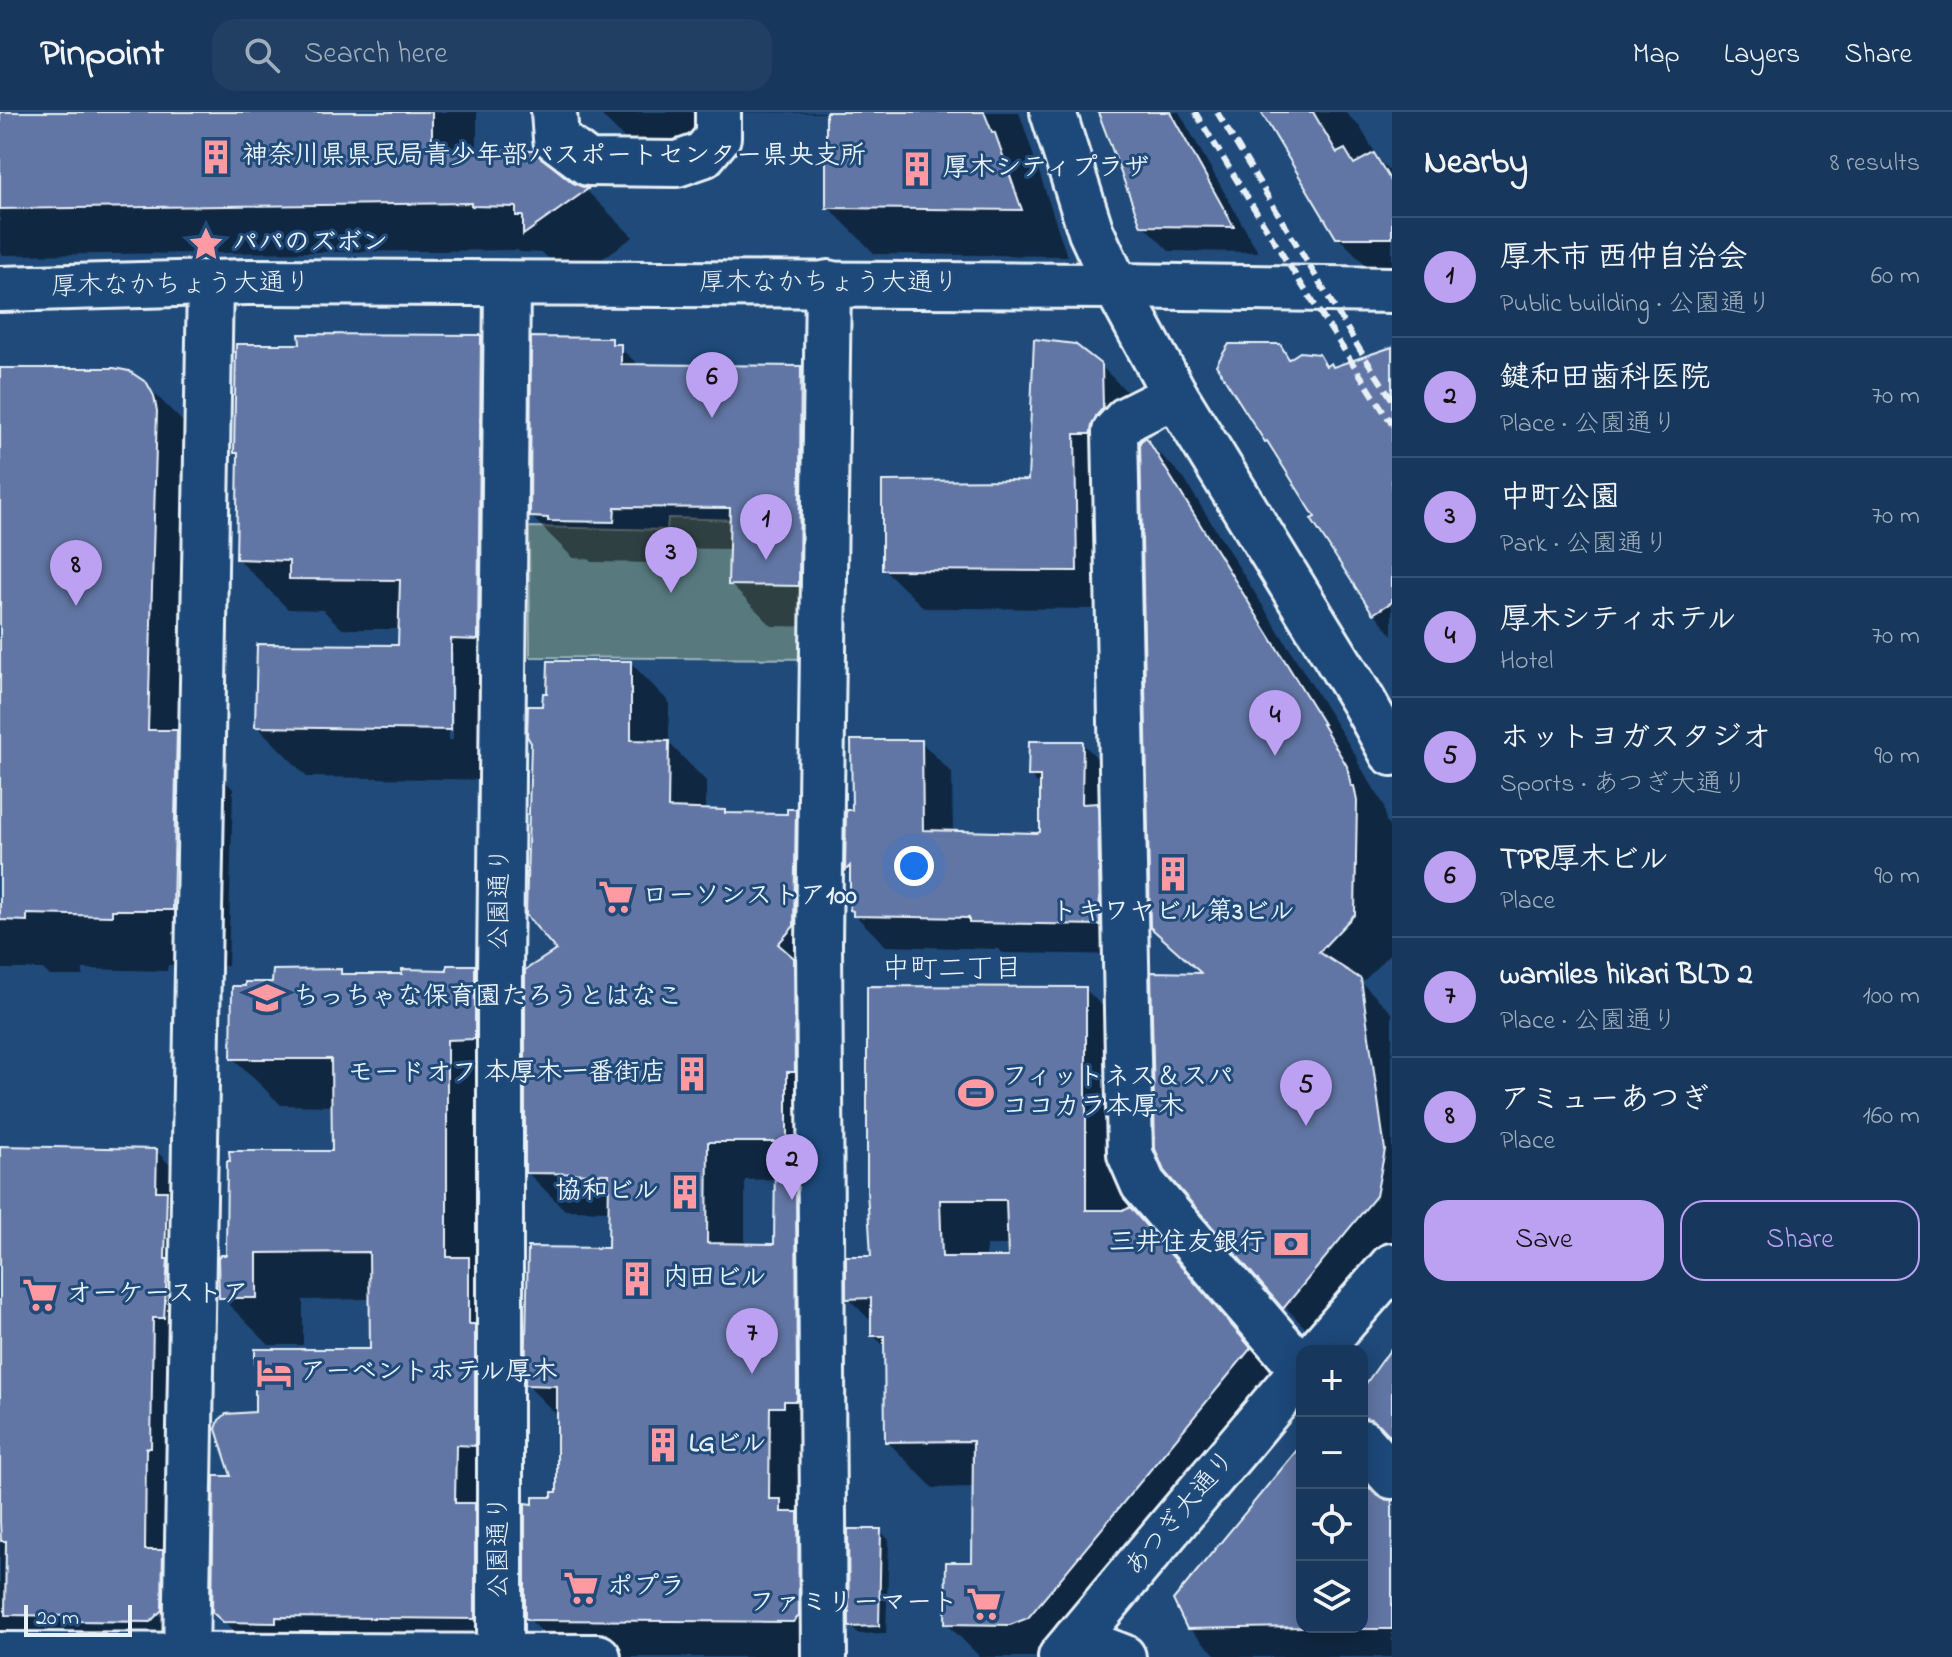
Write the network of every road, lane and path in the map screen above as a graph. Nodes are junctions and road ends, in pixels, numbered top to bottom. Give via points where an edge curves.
1 (554, 112) edge
2 (718, 112) edge
3 (1053, 112) edge
4 (210, 283) junction
5 (828, 283) junction
6 (507, 284) junction
7 (1116, 286) junction
8 (0, 289) edge
9 (1392, 290) edge
10 (1175, 395) junction
11 (1392, 753) edge
12 (1392, 1266) edge
13 (1323, 1345) edge
14 (1296, 1362) edge
15 (1296, 1376) edge
16 (1368, 1449) edge
17 (1392, 1476) edge
18 (1068, 1648) edge
19 (0, 1655) edge
20 (180, 1656) edge
21 (500, 1657) edge
22 (598, 1657) edge
23 (824, 1657) edge
24 (1123, 1657) edge

1 - 2 street via 556,139 588,163 677,164 703,155 718,137
3 - 7 street via 1091,232
4 - 6 street, 厚木なかちょう大通り
4 - 8 street, 厚木なかちょう大通り
4 - 20 street
5 - 6 street, 厚木なかちょう大通り
5 - 7 street, 厚木なかちょう大通り
5 - 23 street via 819,944
6 - 21 street, 公園通り
7 - 9 street, 厚木なかちょう大通り
7 - 10 street
10 - 11 street
10 - 14 street via 1127,419 1115,432 1130,1154 1143,1184
12 - 13 street
15 - 18 street, あつぎ大通り
16 - 17 street
18 - 24 street
19 - 20 street
20 - 21 street
21 - 22 street

